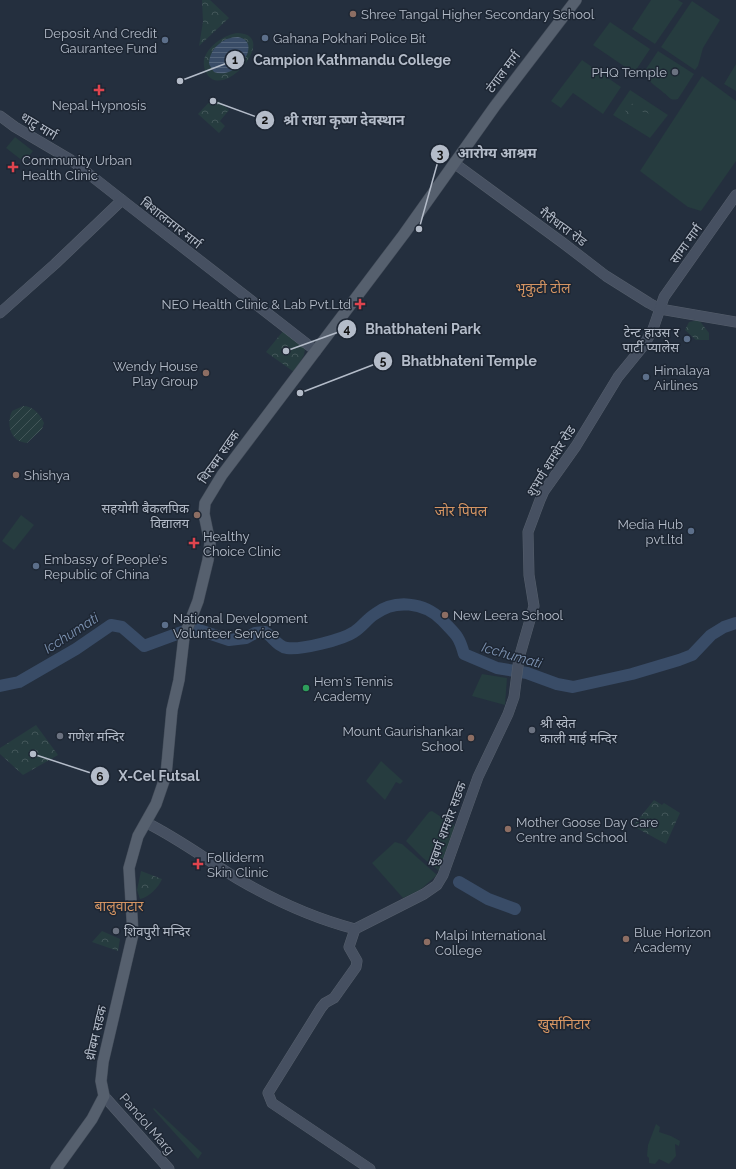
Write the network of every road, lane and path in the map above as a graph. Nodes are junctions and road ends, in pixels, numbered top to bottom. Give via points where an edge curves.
1 (576, 0) edge
2 (0, 116) edge
3 (454, 163) junction
4 (736, 195) edge
5 (122, 200) junction
6 (660, 309) junction
7 (0, 313) edge
8 (736, 322) edge
9 (316, 351) junction
10 (517, 667) joint
11 (147, 823) junction
12 (131, 890) joint
13 (354, 929) junction
14 (104, 1096) junction
15 (56, 1169) edge
16 (170, 1169) edge
17 (370, 1169) edge

1 - 3 main road, टंगाल मार्ग
2 - 5 main road, थाटु मार्ग via 71,160
3 - 6 main road, गैरीधारा रोड via 606,276
3 - 9 main road, थिरबम सडक
4 - 6 main road, सामा मार्ग via 664,297
5 - 7 main road, बिशालनगर मार्ग
5 - 9 main road, बिशालनगर मार्ग
6 - 8 main road
6 - 10 main road, शुभर्ण शमशेर रोड via 644,345 618,377 576,446 544,491 537,507 528,532 528,575 534,606
9 - 11 main road, थिरबम सडक via 222,474 205,503 204,514 210,543 208,560 198,601 187,627 172,710 166,775
10 - 13 main road, सुबर्ण शमशेर सडक via 514,697 508,714 478,777 443,875 437,885
11 - 12 main road, थिरबम सडक via 138,836 129,868
11 - 13 main road via 278,901
12 - 14 main road, थ्रीबम सडक via 133,934 103,1062 101,1081
13 - 17 main road via 349,947 357,961 356,967 334,998 321,1008 268,1093 272,1103
14 - 15 main road via 92,1119
14 - 16 main road, Pandol Marg

